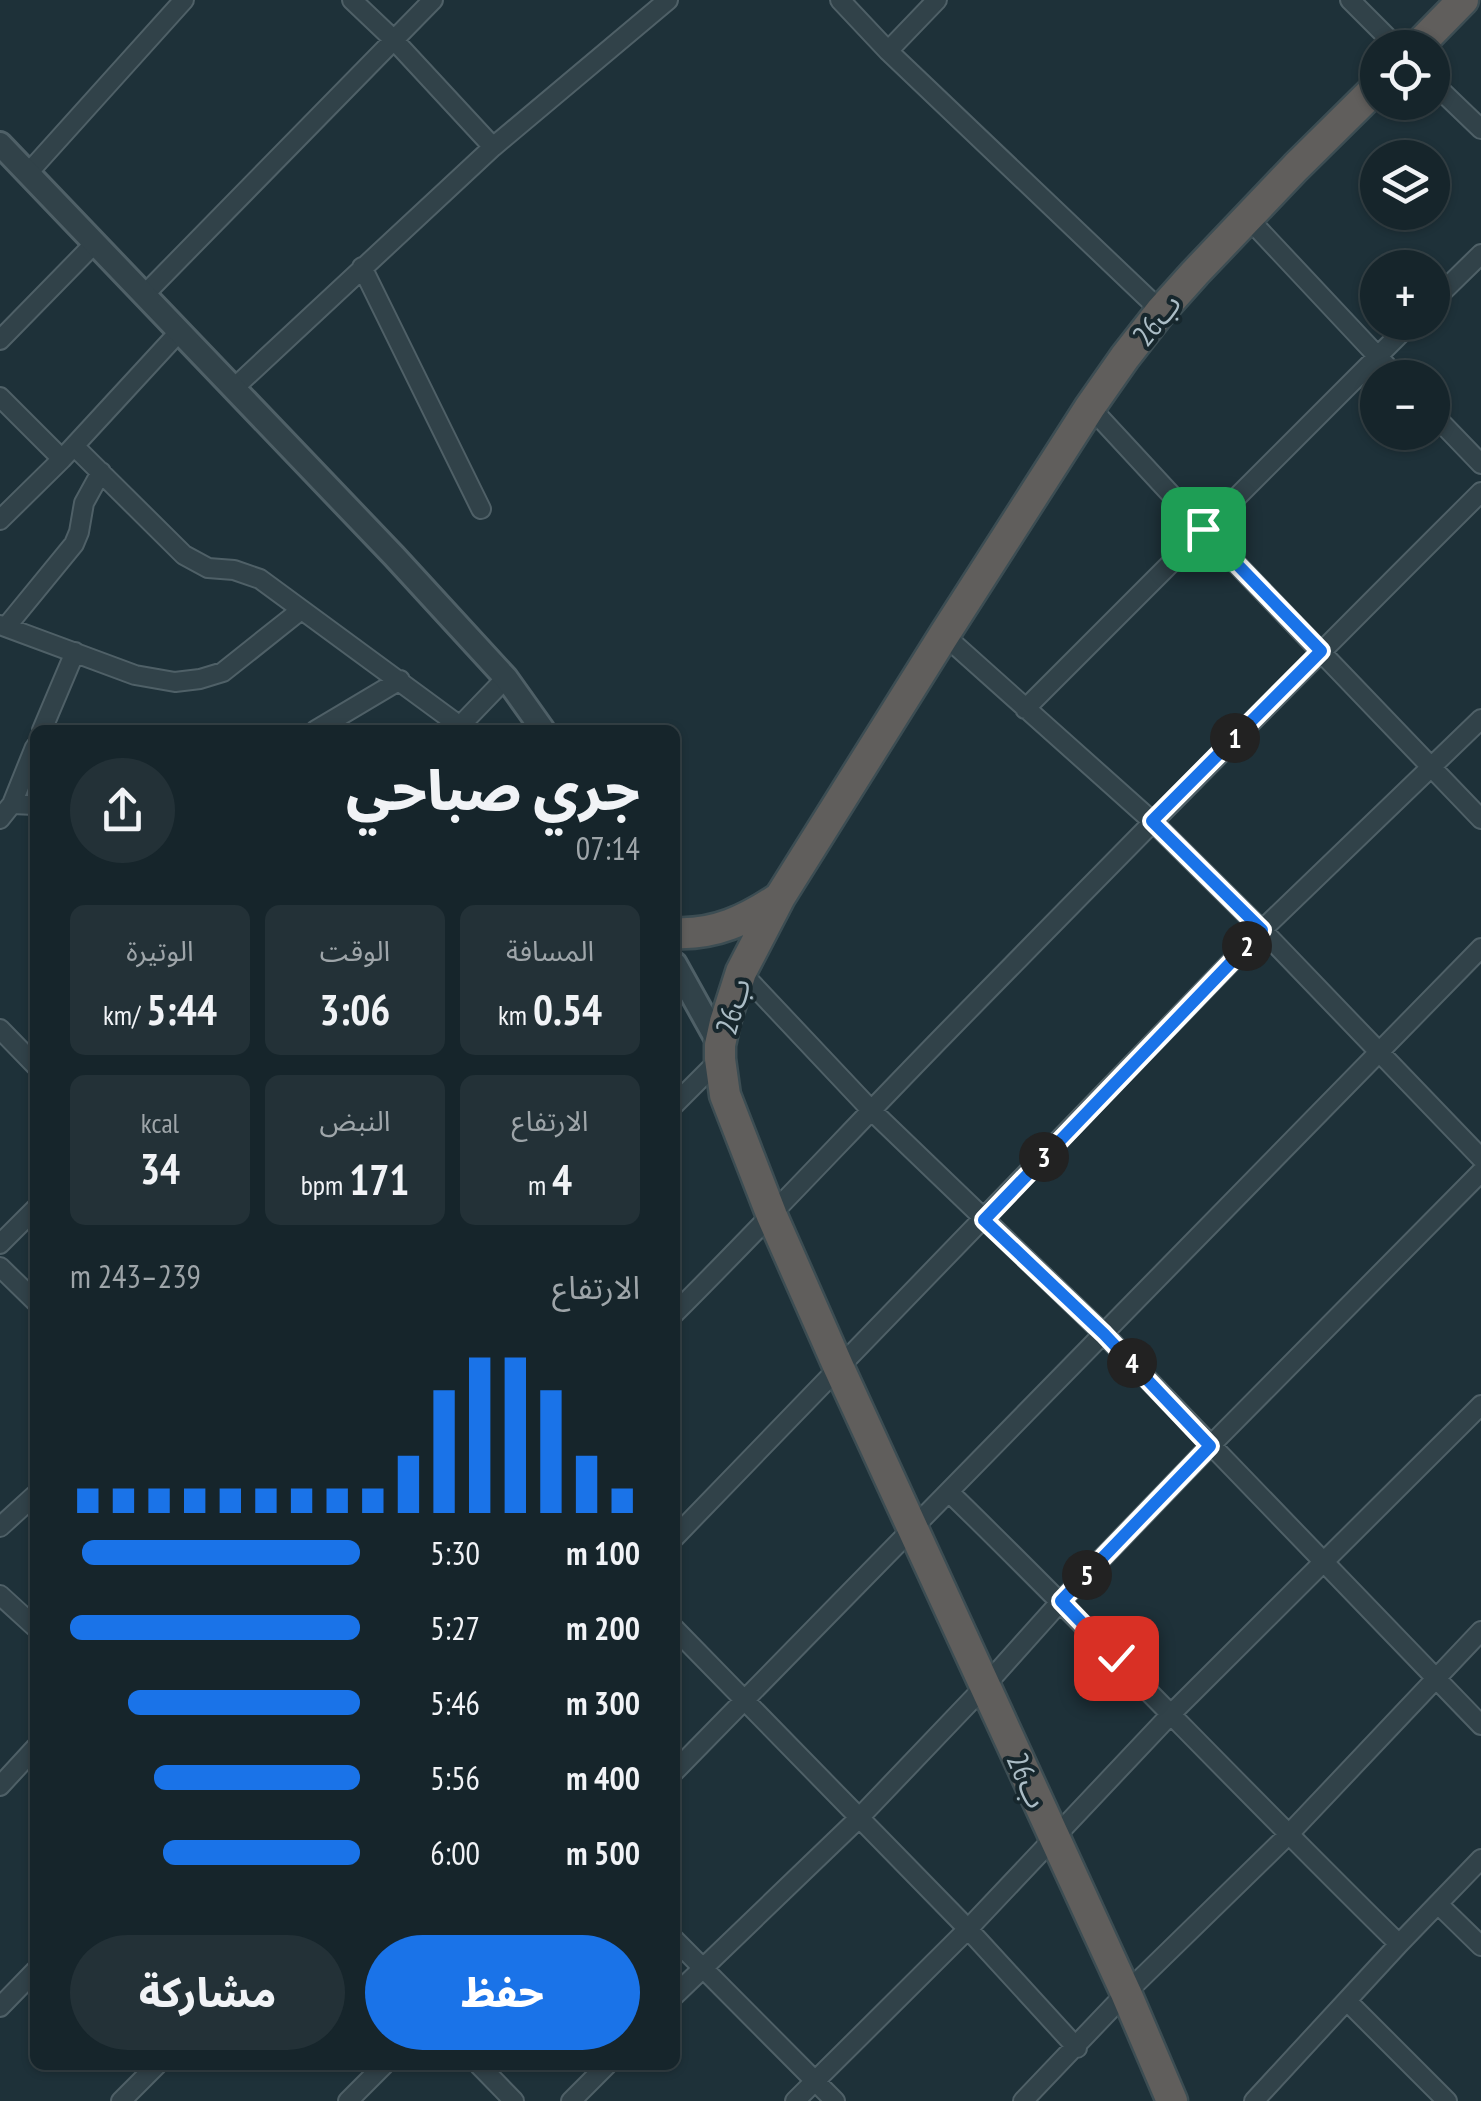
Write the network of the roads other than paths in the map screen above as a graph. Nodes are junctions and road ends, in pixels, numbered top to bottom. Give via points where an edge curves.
1 (184, 0) edge
2 (352, 0) edge
3 (433, 0) edge
4 (668, 0) edge
5 (840, 0) edge
6 (936, 0) edge
7 (1350, 0) edge
8 (1463, 0) edge
9 (1380, 30) edge
10 (1434, 30) edge
11 (393, 39) junction
12 (888, 51) junction
13 (1450, 99) edge
14 (1360, 104) edge
15 (1481, 129) edge
16 (0, 144) edge
17 (494, 147) junction
18 (29, 172) junction
19 (1247, 217) junction
20 (95, 243) junction
21 (1481, 254) edge
22 (362, 267) junction
23 (1450, 284) edge
24 (144, 294) junction
25 (1162, 311) junction
26 (180, 331) junction
27 (0, 340) edge
28 (1394, 340) edge
29 (1378, 356) junction
30 (1382, 360) edge
31 (234, 388) junction
32 (0, 397) edge
33 (1090, 407) junction
34 (1450, 432) edge
35 (68, 452) junction
36 (1481, 464) edge
37 (102, 472) junction
38 (1481, 492) edge
39 (482, 509) dead end
40 (0, 520) edge
41 (1203, 529) junction
42 (301, 610) junction
43 (3, 626) edge
44 (944, 635) junction
45 (1321, 651) junction
46 (74, 652) junction
47 (506, 678) junction
48 (400, 680) junction
49 (1025, 709) junction
50 (1481, 719) edge
51 (44, 725) edge
52 (324, 725) edge
53 (454, 725) edge
54 (461, 725) edge
55 (539, 725) edge
56 (30, 759) edge
57 (1432, 767) junction
58 (6, 811) edge
59 (1481, 819) edge
60 (1152, 821) junction
61 (780, 897) junction
62 (1262, 930) junction
63 (680, 933) edge
64 (1481, 948) edge
65 (741, 972) junction
66 (680, 976) edge
67 (0, 1028) edge
68 (720, 1052) junction
69 (1379, 1052) junction
70 (30, 1060) edge
71 (680, 1098) edge
72 (871, 1110) junction
73 (1481, 1158) edge
74 (1481, 1172) edge
75 (30, 1214) edge
76 (772, 1216) junction
77 (984, 1220) junction
78 (0, 1244) edge
79 (0, 1266) edge
80 (30, 1296) edge
81 (680, 1308) edge
82 (1104, 1334) junction
83 (839, 1368) junction
84 (1481, 1405) edge
85 (1210, 1446) junction
86 (950, 1493) junction
87 (30, 1500) edge
88 (0, 1527) edge
89 (912, 1530) junction
90 (680, 1532) edge
91 (1323, 1562) junction
92 (0, 1594) edge
93 (1061, 1601) junction
94 (30, 1623) edge
95 (1481, 1631) edge
96 (680, 1634) edge
97 (1435, 1678) junction
98 (984, 1686) junction
99 (746, 1700) junction
100 (1172, 1714) junction
101 (1481, 1725) edge
102 (30, 1753) edge
103 (680, 1766) edge
104 (0, 1786) edge
105 (858, 1819) junction
106 (1288, 1835) junction
107 (1054, 1838) junction
108 (1481, 1859) edge
109 (1438, 1904) junction
110 (968, 1929) junction
111 (1398, 1944) junction
112 (680, 1945) edge
113 (1481, 1946) edge
114 (702, 1968) junction
115 (30, 1975) edge
116 (680, 1991) edge
117 (1126, 1993) junction
118 (1347, 2001) junction
119 (0, 2006) edge
120 (1077, 2048) junction
121 (152, 2070) edge
122 (379, 2070) edge
123 (484, 2070) edge
124 (601, 2070) edge
125 (814, 2081) junction
126 (121, 2101) edge
127 (348, 2101) edge
128 (514, 2101) edge
129 (571, 2101) edge
130 (795, 2101) edge
131 (834, 2101) edge
132 (1023, 2101) edge
133 (1172, 2101) edge
134 (1254, 2101) edge
135 (1447, 2101) edge

1 - 18 street
2 - 11 street
3 - 11 street
4 - 17 street
5 - 12 street
6 - 12 street
7 - 9 street
8 - 10 highway
11 - 17 street
11 - 24 street
12 - 25 street
13 - 15 street
14 - 19 highway, 26ب
16 - 18 street
17 - 22 street
18 - 20 street
19 - 25 highway, 26ب
19 - 29 street
20 - 24 street
20 - 27 street
21 - 23 street
22 - 31 street
22 - 39 street
24 - 26 street
25 - 33 highway, 26ب
26 - 31 street
26 - 35 street
28 - 29 street
29 - 30 street
29 - 41 street
31 - 47 street
32 - 35 street
33 - 41 street
33 - 44 highway, 26ب
34 - 36 street
35 - 37 street
35 - 40 street
37 - 42 street via 184,556 260,579
37 - 43 street via 84,503 74,544
38 - 45 street
41 - 45 street
41 - 49 street
42 - 46 street via 222,672 200,679 135,674
42 - 48 street
43 - 46 street
44 - 49 street
44 - 61 highway, 26ب
45 - 57 street
45 - 60 street
46 - 51 street
47 - 54 street
47 - 55 street
48 - 52 street
48 - 53 street
49 - 60 street
50 - 57 street
56 - 58 street
57 - 59 street
57 - 62 street
60 - 62 street
60 - 72 street
61 - 63 highway via 712,931
61 - 65 highway, 26ب
62 - 69 street
62 - 77 street
64 - 69 street
65 - 68 highway, 26ب
65 - 72 street
66 - 68 street
67 - 70 street
68 - 71 street
68 - 76 highway, 26ب via 726,1095
69 - 73 street
69 - 82 street
72 - 76 street
72 - 77 street
74 - 85 street
75 - 78 street
76 - 81 street
76 - 83 highway, 26ب
77 - 82 street
77 - 83 street
79 - 80 street
82 - 85 street
82 - 86 street
83 - 89 highway, 26ب
83 - 90 street
84 - 91 street
85 - 91 street
85 - 93 street
86 - 89 street
86 - 93 street
87 - 88 street
89 - 98 highway, 26ب
89 - 99 street
91 - 97 street
91 - 100 street
92 - 94 street
93 - 98 street
93 - 100 street
95 - 97 street
96 - 99 street
97 - 101 street
97 - 106 street
98 - 105 street
98 - 107 highway, 26ب
99 - 103 street
99 - 105 street
100 - 106 street
100 - 107 street
102 - 104 street
105 - 110 street
105 - 114 street
106 - 111 street
106 - 117 street
107 - 110 street
107 - 117 highway, 26ب
108 - 109 street
109 - 111 street
109 - 113 street
110 - 120 street
110 - 125 street
111 - 118 street
112 - 114 street
114 - 116 street
114 - 125 street
115 - 119 street
117 - 120 street
117 - 133 highway, 26ب
118 - 134 street
118 - 135 street
120 - 132 street
121 - 126 street
122 - 127 street
123 - 128 street
124 - 129 street
125 - 130 street
125 - 131 street

